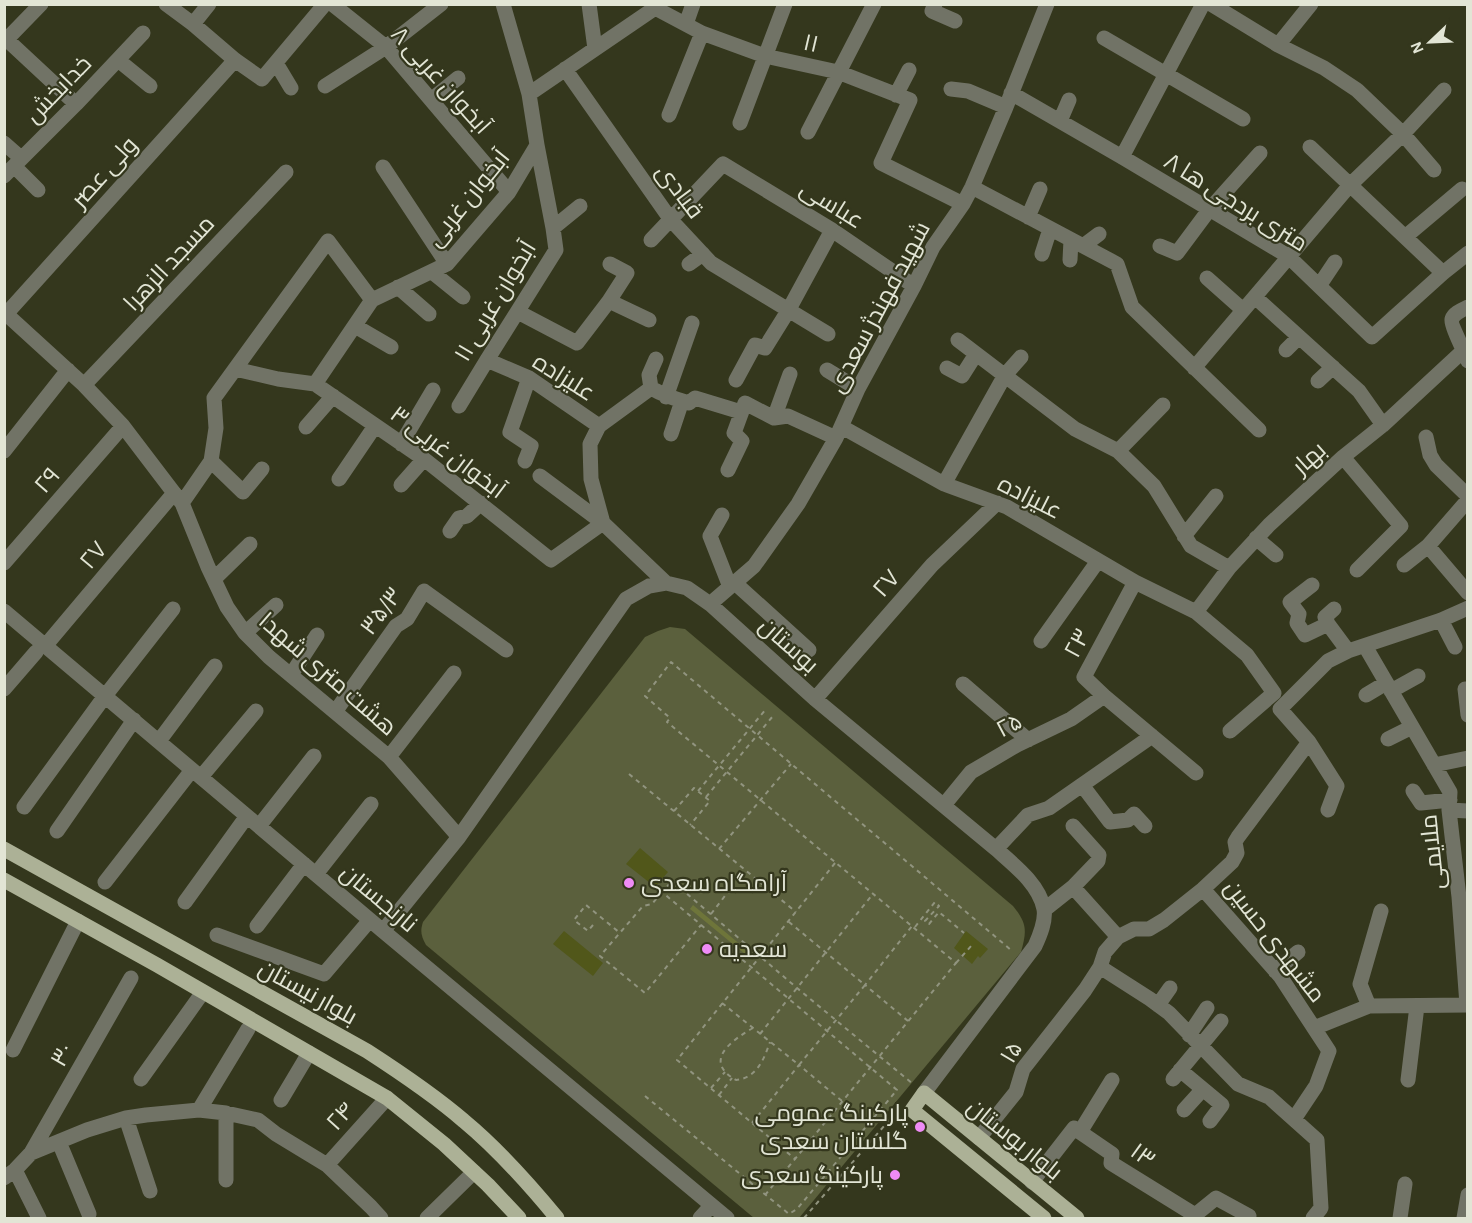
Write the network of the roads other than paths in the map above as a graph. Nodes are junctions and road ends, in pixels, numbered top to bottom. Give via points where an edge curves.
1 (41, 4) edge
2 (166, 4) edge
3 (209, 4) edge
4 (441, 4) edge
5 (502, 4) edge
6 (589, 4) edge
7 (693, 4) edge
8 (784, 4) edge
9 (874, 4) edge
10 (935, 4) edge
11 (1047, 4) edge
12 (1203, 4) edge
13 (1311, 4) edge
14 (332, 5) edge
15 (655, 6) edge
16 (1220, 7) edge
17 (956, 21) dead end
18 (193, 24) junction
19 (686, 24) junction
20 (143, 33) dead end
21 (702, 33) junction
22 (6, 38) edge
23 (1104, 38) dead end
24 (1278, 45) junction
25 (386, 47) junction
26 (595, 49) junction
27 (765, 56) junction
28 (118, 60) junction
29 (234, 60) junction
30 (276, 63) junction
31 (565, 69) junction
32 (909, 70) dead end
33 (838, 72) junction
34 (1166, 75) junction
35 (458, 78) dead end
36 (150, 86) dead end
37 (325, 86) dead end
38 (291, 88) dead end
39 (951, 89) dead end
40 (1444, 90) dead end
41 (529, 94) junction
42 (903, 98) junction
43 (431, 100) junction
44 (1009, 100) junction
45 (1069, 100) dead end
46 (76, 104) junction
47 (669, 115) dead end
48 (1243, 119) dead end
49 (1060, 121) junction
50 (740, 123) dead end
51 (808, 132) dead end
52 (1403, 134) junction
53 (4, 143) edge
54 (537, 145) junction
55 (1310, 147) dead end
56 (1260, 153) dead end
57 (1122, 157) junction
58 (13, 167) edge
59 (383, 167) dead end
60 (1434, 170) dead end
61 (286, 172) dead end
62 (1350, 185) junction
63 (972, 187) junction
64 (1040, 189) dead end
65 (1462, 189) dead end
66 (38, 190) dead end
67 (509, 192) junction
68 (963, 204) junction
69 (580, 206) dead end
70 (1209, 210) junction
71 (1028, 217) junction
72 (671, 220) junction
73 (554, 228) junction
74 (1050, 229) junction
75 (832, 230) junction
76 (1099, 234) dead end
77 (1405, 237) junction
78 (651, 240) dead end
79 (1077, 243) junction
80 (1160, 246) dead end
81 (1467, 253) edge
82 (702, 254) junction
83 (1042, 254) dead end
84 (1288, 256) junction
85 (1070, 260) dead end
86 (1335, 262) dead end
87 (447, 264) junction
88 (610, 264) dead end
89 (689, 264) dead end
90 (432, 272) junction
91 (1443, 273) junction
92 (1207, 278) dead end
93 (914, 286) junction
94 (1318, 286) junction
95 (398, 287) junction
96 (464, 297) dead end
97 (1255, 297) junction
98 (372, 300) junction
99 (609, 302) junction
100 (1467, 308) edge
101 (788, 310) junction
102 (1244, 310) junction
103 (518, 312) junction
104 (6, 313) edge
105 (429, 314) dead end
106 (649, 320) dead end
107 (692, 323) dead end
108 (355, 326) junction
109 (828, 334) dead end
110 (1299, 337) junction
111 (958, 340) dead end
112 (391, 347) dead end
113 (1286, 350) dead end
114 (976, 354) junction
115 (1466, 355) edge
116 (1021, 357) dead end
117 (656, 359) dead end
118 (486, 360) junction
119 (1333, 367) junction
120 (947, 368) dead end
121 (1194, 368) junction
122 (235, 369) junction
123 (68, 370) junction
124 (826, 370) dead end
125 (790, 374) dead end
126 (1005, 375) junction
127 (529, 378) junction
128 (736, 380) dead end
129 (1318, 381) dead end
130 (315, 384) junction
131 (84, 385) junction
132 (651, 388) junction
133 (858, 389) junction
134 (433, 390) dead end
135 (333, 396) junction
136 (666, 397) junction
137 (682, 401) junction
138 (1163, 405) dead end
139 (459, 406) dead end
140 (743, 408) junction
141 (774, 418) junction
142 (1383, 425) junction
143 (123, 426) junction
144 (375, 426) junction
145 (599, 426) junction
146 (306, 427) dead end
147 (1259, 430) dead end
148 (839, 433) junction
149 (671, 434) dead end
150 (1426, 437) dead end
151 (401, 444) junction
152 (4, 451) edge
153 (1118, 451) junction
154 (1343, 457) junction
155 (424, 459) junction
156 (525, 460) dead end
157 (211, 461) junction
158 (262, 469) dead end
159 (728, 470) dead end
160 (540, 476) dead end
161 (339, 479) dead end
162 (944, 484) junction
163 (401, 485) dead end
164 (1216, 496) dead end
165 (178, 498) junction
166 (1467, 498) edge
167 (481, 503) junction
168 (997, 503) junction
169 (722, 515) dead end
170 (603, 523) junction
171 (450, 531) dead end
172 (1184, 536) junction
173 (1256, 538) junction
174 (250, 544) dead end
175 (1428, 546) junction
176 (1276, 555) dead end
177 (1098, 561) junction
178 (4, 563) edge
179 (1404, 565) dead end
180 (1229, 568) junction
181 (1357, 570) dead end
182 (214, 579) junction
183 (1135, 582) junction
184 (666, 583) junction
185 (733, 585) junction
186 (1312, 585) dead end
187 (1467, 593) edge
188 (710, 604) junction
189 (276, 605) dead end
190 (1467, 608) edge
191 (173, 609) dead end
192 (1334, 609) dead end
193 (4, 610) edge
194 (1196, 612) junction
195 (1441, 620) junction
196 (1328, 624) junction
197 (245, 633) junction
198 (317, 635) dead end
199 (1041, 641) dead end
200 (1365, 646) junction
201 (1455, 647) dead end
202 (41, 649) junction
203 (506, 650) dead end
204 (809, 650) dead end
205 (1348, 651) junction
206 (215, 666) dead end
207 (454, 673) dead end
208 (291, 675) junction
209 (1418, 676) dead end
210 (963, 684) dead end
211 (1388, 687) junction
212 (4, 689) edge
213 (1467, 689) edge
214 (1366, 695) dead end
215 (105, 696) junction
216 (1104, 696) junction
217 (815, 699) junction
218 (256, 711) dead end
219 (335, 712) junction
220 (1467, 715) edge
221 (134, 720) junction
222 (1412, 727) junction
223 (1230, 731) dead end
224 (1152, 736) junction
225 (1388, 739) dead end
226 (1028, 740) junction
227 (159, 741) junction
228 (1309, 742) junction
229 (314, 756) dead end
230 (388, 757) junction
231 (1467, 758) edge
232 (1434, 765) junction
233 (197, 773) junction
234 (1196, 773) dead end
235 (1082, 785) junction
236 (1413, 791) dead end
237 (371, 804) dead end
238 (944, 805) junction
239 (1450, 805) junction
240 (24, 807) dead end
241 (1328, 810) dead end
242 (1467, 811) edge
243 (253, 821) junction
244 (1073, 826) dead end
245 (1145, 826) dead end
246 (57, 831) dead end
247 (459, 837) junction
248 (4, 849) edge
249 (996, 849) junction
250 (310, 869) junction
251 (5, 881) edge
252 (105, 882) dead end
253 (1073, 887) junction
254 (1203, 889) junction
255 (1463, 897) edge
256 (185, 902) dead end
257 (1044, 910) junction
258 (1381, 911) dead end
259 (370, 920) junction
260 (78, 921) junction
261 (257, 926) dead end
262 (383, 931) junction
263 (217, 934) dead end
264 (1118, 937) junction
265 (1298, 952) dead end
266 (1100, 967) junction
267 (1275, 971) junction
268 (131, 978) dead end
269 (1170, 988) dead end
270 (203, 992) junction
271 (1158, 1005) junction
272 (1467, 1005) edge
273 (1369, 1006) junction
274 (1417, 1006) junction
275 (1207, 1008) dead end
276 (1221, 1022) dead end
277 (1314, 1028) junction
278 (248, 1029) dead end
279 (1195, 1041) junction
280 (13, 1050) dead end
281 (309, 1053) junction
282 (141, 1078) dead end
283 (1112, 1080) dead end
284 (1408, 1080) dead end
285 (1203, 1089) junction
286 (924, 1093) junction
287 (387, 1098) junction
288 (281, 1100) dead end
289 (199, 1110) junction
290 (1184, 1110) dead end
291 (226, 1113) junction
292 (126, 1118) junction
293 (1294, 1119) junction
294 (1210, 1121) dead end
295 (1080, 1132) junction
296 (979, 1138) junction
297 (59, 1142) junction
298 (31, 1153) junction
299 (327, 1165) junction
300 (474, 1172) junction
301 (10, 1174) edge
302 (226, 1180) dead end
303 (1032, 1182) junction
304 (1404, 1184) dead end
305 (150, 1191) dead end
306 (1467, 1195) edge
307 (711, 1206) junction
308 (89, 1214) dead end
309 (1249, 1216) dead end
310 (39, 1218) edge
311 (381, 1218) edge
312 (427, 1218) edge
313 (519, 1218) edge
314 (557, 1218) edge
315 (700, 1218) edge
316 (727, 1218) edge
317 (1044, 1218) edge
318 (1077, 1218) edge
319 (1313, 1218) edge
320 (1400, 1218) edge
321 (1464, 1218) edge

1 - 22 street
2 - 18 street
3 - 18 street
4 - 25 street
5 - 41 street, آبخوان غربی
6 - 26 street
7 - 19 street
8 - 27 street
9 - 33 street
10 - 17 street via 932,10
11 - 44 street, شهید فهندژ سعدی
12 - 34 street
13 - 24 street
14 - 25 street, آبخوان غربی ۸
14 - 30 street
15 - 19 street, ۱۱
15 - 26 street
16 - 24 street
18 - 29 street
19 - 21 street, ۱۱
20 - 28 street, خدابخش
21 - 27 street, ۱۱
21 - 47 street
22 - 46 street
23 - 34 street
24 - 52 street via 1357,90
25 - 37 street
25 - 43 street, آبخوان غربی ۸
26 - 31 street
27 - 33 street, ۱۱
27 - 50 street
28 - 36 street
28 - 46 street, خدابخش
29 - 30 street via 262,78
29 - 104 street, ولی عصر
30 - 38 street
31 - 41 street
31 - 72 street, قبادی
32 - 42 street
33 - 42 street, ۱۱
33 - 51 street
34 - 48 street
34 - 57 street
35 - 43 street
39 - 44 street, ۸ متری بردجی ها
40 - 52 street
41 - 54 street, آبخوان غربی
42 - 68 street via 881,163
43 - 67 street, آبخوان غربی ۸
44 - 49 street, ۸ متری بردجی ها
44 - 63 street, شهید فهندژ سعدی
45 - 49 street
46 - 58 street, خدابخش
49 - 57 street, ۸ متری بردجی ها
52 - 60 street
52 - 62 street
53 - 58 street
54 - 67 street, آبخوان غربی
54 - 73 street, آبخوان غربی ۱۱
55 - 62 street
56 - 70 street
57 - 70 street, ۸ متری بردجی ها
58 - 66 street
59 - 87 street
61 - 131 street, مسجد الزهرا
62 - 77 street
62 - 84 street
63 - 68 street, شهید فهندژ سعدی
63 - 71 street
64 - 71 street
65 - 77 street
67 - 87 street, آبخوان غربی
68 - 93 street, شهید فهندژ سعدی via 933,248
69 - 73 street
70 - 80 street via 1177,253
70 - 84 street, ۸ متری بردجی ها
71 - 74 street
72 - 75 street, عباسی via 723,164
72 - 78 street
72 - 82 street, قبادی
73 - 103 street, آبخوان غربی ۱۱ via 556,250
74 - 79 street
74 - 83 street
75 - 93 street, عباسی
75 - 101 street
76 - 79 street
77 - 91 street
79 - 85 street
79 - 121 street via 1117,264 1132,307
81 - 91 street
82 - 89 street
82 - 101 street, قبادی
84 - 94 street, ۸ متری بردجی ها
84 - 97 street
86 - 94 street
87 - 90 street, آبخوان غربی
88 - 99 street via 627,273
90 - 95 street, آبخوان غربی
90 - 96 street
91 - 94 street, ۸ متری بردجی ها via 1372,337
92 - 102 street
93 - 133 street, شهید فهندژ سعدی
95 - 98 street, آبخوان غربی
95 - 105 street
97 - 102 street
97 - 110 street
98 - 108 street
98 - 122 street via 328,241
99 - 103 street via 577,343
99 - 106 street
100 - 115 street via 1451,320
101 - 109 street, قبادی
101 - 128 street via 765,348 755,345
102 - 121 street
103 - 118 street, آبخوان غربی ۱۱
104 - 123 street, هشت متری شهدا
107 - 136 street
108 - 112 street
108 - 130 street
110 - 113 street
110 - 119 street
111 - 114 street
114 - 120 street via 962,376
114 - 126 street
115 - 142 street, بهار
116 - 126 street
117 - 132 street via 649,375
118 - 127 street, علیزاده
118 - 139 street, آبخوان غربی ۱۱
119 - 129 street
119 - 142 street via 1359,391
121 - 147 street
122 - 130 street
122 - 157 street via 214,398 216,428
123 - 131 street, هشت متری شهدا
123 - 152 street
124 - 133 street
125 - 141 street
126 - 153 street via 1076,429
126 - 162 street
127 - 145 street, علیزاده
127 - 156 street via 510,432 531,446
130 - 135 street, آبخوان غربی ۳
131 - 143 street, هشت متری شهدا
132 - 136 street, علیزاده
132 - 145 street, علیزاده
133 - 148 street, شهید فهندژ سعدی
134 - 151 street
135 - 144 street, آبخوان غربی ۳
135 - 146 street
136 - 137 street, علیزاده
137 - 140 street, علیزاده via 689,403 695,398
137 - 149 street
138 - 153 street
140 - 141 street, علیزاده
140 - 159 street via 734,433 742,441
141 - 148 street, علیزاده via 788,416
142 - 154 street, بهار
143 - 165 street, هشت متری شهدا
143 - 178 street, ۲۹
144 - 151 street, آبخوان غربی ۳
144 - 161 street
145 - 170 street via 590,444 591,479
148 - 162 street, علیزاده
148 - 185 street, شهید فهندژ سعدی via 798,504 754,566
150 - 166 street via 1436,465
151 - 155 street, آبخوان غربی ۳
153 - 172 street via 1154,486
154 - 173 street, بهار
154 - 181 street via 1401,526
155 - 163 street
155 - 167 street, آبخوان غربی ۳
157 - 158 street via 243,492
157 - 165 street
160 - 170 street
162 - 168 street, علیزاده
164 - 172 street
165 - 182 street, هشت متری شهدا
165 - 202 street, ۲۷
166 - 175 street
167 - 170 street, آبخوان غربی ۳ via 551,560
167 - 171 street via 459,518
168 - 177 street, علیزاده
168 - 217 street, ۲۷ via 932,565
169 - 185 street via 710,536
170 - 184 street
172 - 180 street via 1191,546
173 - 176 street
173 - 180 street, بهار
174 - 182 street
175 - 179 street
175 - 187 street
177 - 183 street, علیزاده
177 - 199 street
180 - 194 street, بهار
182 - 197 street, هشت متری شهدا via 226,607
183 - 194 street, علیزاده
183 - 216 street, ۲۳ via 1084,677
184 - 188 street, بوستان via 687,588
184 - 247 street via 649,586 626,599
185 - 188 street, شهید فهندژ سعدی
185 - 204 street
186 - 196 street via 1290,602 1299,614 1297,623 1305,635
188 - 217 street, بوستان
189 - 197 street
190 - 195 street
191 - 215 street
192 - 196 street via 1325,616
193 - 202 street, نارنجستان
194 - 223 street, علیزاده via 1246,656 1274,693
195 - 200 street
195 - 201 street
196 - 205 street
197 - 208 street, هشت متری شهدا
198 - 208 street
200 - 205 street
200 - 211 street, ملایمی
202 - 212 street, ۲۷
202 - 215 street, نارنجستان
203 - 219 street, ۳۵/۳ via 424,591
205 - 228 street via 1328,661 1280,709
206 - 227 street
207 - 230 street
208 - 219 street, هشت متری شهدا
209 - 211 street
210 - 226 street
211 - 214 street
211 - 222 street, ملایمی
213 - 220 street
215 - 221 street, نارنجستان
215 - 240 street
216 - 224 street, ۲۳
216 - 226 street, ۲۵ via 1071,719
217 - 238 street, بوستان
218 - 233 street
219 - 230 street, هشت متری شهدا
221 - 227 street, نارنجستان
221 - 246 street
222 - 225 street
222 - 232 street, ملایمی
224 - 234 street, ۲۳
224 - 235 street
226 - 238 street, ۲۵ via 971,772
227 - 233 street, نارنجستان
228 - 241 street via 1336,786
228 - 254 street, مشهدی حسین via 1238,837 1236,857
229 - 243 street
230 - 247 street, هشت متری شهدا
231 - 232 street
232 - 239 street, ملایمی via 1450,792
233 - 243 street, نارنجستان
233 - 252 street
235 - 245 street via 1110,822 1128,820 1134,814
235 - 249 street via 1049,808 1028,815
236 - 239 street via 1421,803
237 - 250 street
238 - 249 street, بوستان
239 - 242 street
239 - 255 street, ملایمی
243 - 250 street, نارنجستان
243 - 256 street
244 - 253 street via 1099,855 1098,861
247 - 262 street
248 - 314 main road, بلوار نیستان via 405,1075 465,1122 513,1167
249 - 257 street, بوستان via 1037,892
250 - 259 street, نارنجستان
250 - 261 street
251 - 260 main road
253 - 257 street
253 - 264 street
254 - 264 street via 1149,929 1134,929
254 - 267 street, مشهدی حسین
255 - 272 street, ملایمی
257 - 286 street via 1035,946
258 - 273 street via 1360,984
259 - 262 street, نارنجستان
259 - 263 street via 324,974
260 - 270 main road
260 - 280 street
262 - 307 street, نارنجستان
264 - 266 street, ۱۵ via 1105,952
265 - 267 street
266 - 271 street
266 - 296 street, ۱۵ via 1023,1069 1016,1092
267 - 277 street, مشهدی حسین
268 - 298 street, ۳۰
269 - 271 street
270 - 281 main road
270 - 282 street
271 - 279 street
272 - 274 street, ملایمی
273 - 274 street, ملایمی
273 - 277 street, ملایمی
274 - 284 street
275 - 279 street
276 - 279 street
277 - 293 street, مشهدی حسین via 1329,1051 1316,1086
278 - 289 street
279 - 285 street via 1177,1075
279 - 293 street via 1238,1084 1269,1097
281 - 287 main road
281 - 288 street
283 - 295 street
285 - 290 street
285 - 294 street via 1222,1105
286 - 296 main road, بلوار بوستان
286 - 317 main road, بلوار بوستان via 907,1108
287 - 299 street, ۲۴
287 - 300 main road
289 - 291 street
289 - 292 street
291 - 299 street via 258,1120
291 - 302 street
292 - 297 street
292 - 305 street
293 - 319 street via 1317,1140 1321,1208
295 - 303 street via 1074,1128
295 - 309 street, ۱۳ via 1112,1154 1111,1163 1195,1215 1216,1198
296 - 303 main road, بلوار بوستان
297 - 298 street
297 - 308 street
298 - 301 street
299 - 311 street
300 - 312 street
300 - 313 main road
301 - 310 street
303 - 318 main road, بلوار بوستان
304 - 320 street
306 - 321 street
307 - 315 street
307 - 316 street, نارنجستان

